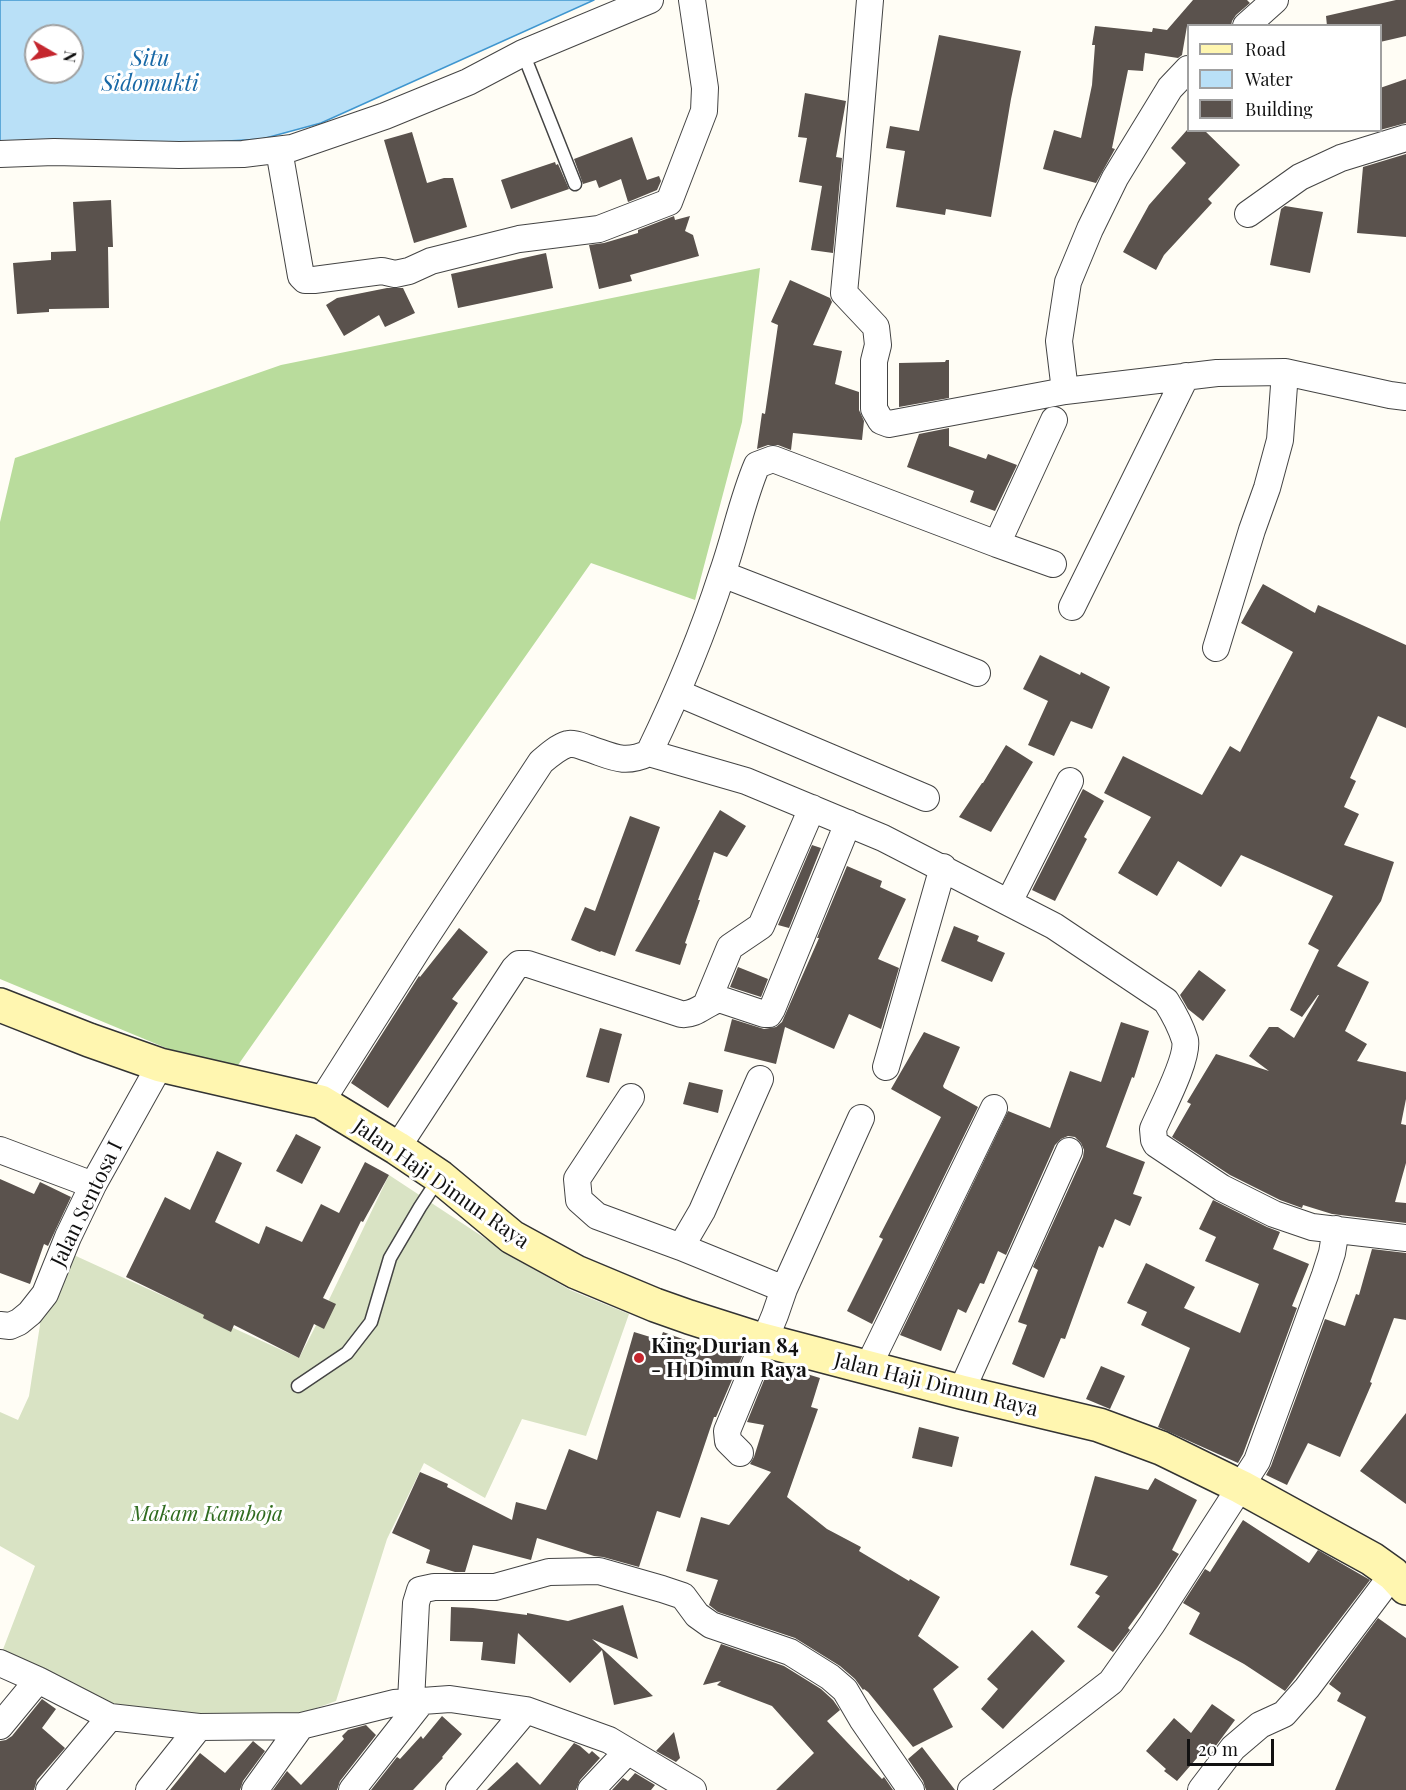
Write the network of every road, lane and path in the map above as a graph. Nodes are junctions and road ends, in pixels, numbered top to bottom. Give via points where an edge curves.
1 (650, 0) edge
2 (692, 0) edge
3 (870, 0) edge
4 (1275, 0) edge
5 (1248, 24) edge
6 (523, 53) junction
7 (1187, 70) edge
8 (1406, 138) edge
9 (279, 150) junction
10 (0, 154) edge
11 (575, 184) dead end
12 (1248, 214) dead end
13 (1285, 372) junction
14 (1186, 376) junction
15 (1065, 391) junction
16 (1406, 397) edge
17 (1053, 420) dead end
18 (997, 544) junction
19 (1053, 564) dead end
20 (722, 574) junction
21 (1072, 608) dead end
22 (1216, 648) dead end
23 (977, 673) dead end
24 (678, 693) junction
25 (649, 753) junction
26 (1070, 781) dead end
27 (926, 798) dead end
28 (813, 808) junction
29 (848, 823) junction
30 (943, 867) junction
31 (1009, 902) junction
32 (0, 1005) edge
33 (706, 1005) junction
34 (160, 1065) junction
35 (886, 1067) dead end
36 (760, 1079) dead end
37 (631, 1097) dead end
38 (321, 1102) junction
39 (994, 1108) dead end
40 (861, 1118) dead end
41 (397, 1148) junction
42 (0, 1150) edge
43 (1069, 1151) dead end
44 (440, 1177) junction
45 (93, 1185) junction
46 (1336, 1229) junction
47 (1406, 1238) edge
48 (681, 1247) junction
49 (784, 1289) junction
50 (0, 1325) edge
51 (764, 1340) junction
52 (868, 1367) junction
53 (298, 1386) dead end
54 (961, 1392) junction
55 (740, 1453) dead end
56 (1241, 1487) junction
57 (1400, 1581) edge
58 (0, 1663) edge
59 (38, 1680) junction
60 (416, 1701) junction
61 (526, 1710) junction
62 (110, 1718) junction
63 (0, 1726) edge
64 (302, 1726) junction
65 (199, 1727) junction
66 (627, 1752) junction
67 (49, 1790) edge
68 (149, 1790) edge
69 (255, 1790) edge
70 (352, 1790) edge
71 (459, 1790) edge
72 (591, 1790) edge
73 (693, 1790) edge
74 (911, 1790) edge
75 (971, 1790) edge
76 (1201, 1790) edge

1 - 6 street
2 - 9 street via 705,88 704,111 669,202 598,229 519,239 395,274 382,271 305,280 300,276
3 - 15 street via 844,293 876,327 874,410 880,421 889,424
4 - 5 street
6 - 9 street via 468,82 385,116
6 - 11 lane
7 - 15 street via 1170,88 1115,177 1068,282 1059,341
8 - 12 street via 1341,158 1300,177
9 - 10 street via 179,155
13 - 14 street
13 - 16 street
13 - 22 street via 1280,440
14 - 15 street
14 - 21 street
17 - 18 street
18 - 19 street
18 - 20 street via 773,459 757,465
20 - 23 street
20 - 24 street
24 - 25 street
24 - 27 street
25 - 28 street via 746,781
25 - 38 street via 622,760 575,744 557,749 541,762
26 - 31 street
28 - 29 street
28 - 33 street via 761,926 730,946
29 - 30 street
29 - 33 street via 769,1014 719,999
30 - 31 street
30 - 35 street
31 - 46 street via 1124,971 1172,1009 1185,1047 1183,1061 1153,1129 1156,1144 1222,1188 1274,1214 1312,1227
32 - 34 street, Jalan Haji Dimun Raya
33 - 41 street via 689,1015 681,1014 519,964
34 - 38 street, Jalan Haji Dimun Raya
34 - 45 street, Jalan Sentosa I
36 - 48 street via 702,1211
37 - 48 street via 577,1179 579,1200 597,1216
38 - 41 street, Jalan Haji Dimun Raya
39 - 52 street
40 - 49 street
41 - 44 street, Jalan Haji Dimun Raya
42 - 45 street
43 - 54 street
44 - 51 street, Jalan Haji Dimun Raya via 512,1237 576,1272 689,1317
44 - 53 lane via 390,1258 371,1322 347,1353
45 - 50 street, Jalan Sentosa I via 45,1294 19,1322
46 - 47 street
46 - 56 street via 1325,1275 1257,1461
48 - 49 street
49 - 51 street
51 - 52 street, Jalan Haji Dimun Raya
51 - 55 street via 727,1431 728,1442
52 - 54 street, Jalan Haji Dimun Raya
54 - 56 street, Jalan Haji Dimun Raya via 1099,1425 1161,1448
56 - 57 street, Jalan Haji Dimun Raya via 1372,1558
56 - 75 street via 1111,1682
57 - 76 street via 1284,1713 1260,1725 1233,1748
58 - 59 street
59 - 62 street
59 - 63 street
60 - 61 street via 450,1699
60 - 64 street
60 - 70 street
60 - 74 street via 416,1603 420,1590 495,1587 549,1572 599,1571 683,1596 697,1615 711,1625 790,1652 830,1677 845,1690
61 - 66 street via 609,1740
61 - 71 street
62 - 65 street
62 - 67 street
64 - 65 street
64 - 69 street
65 - 68 street
66 - 72 street
66 - 73 street

